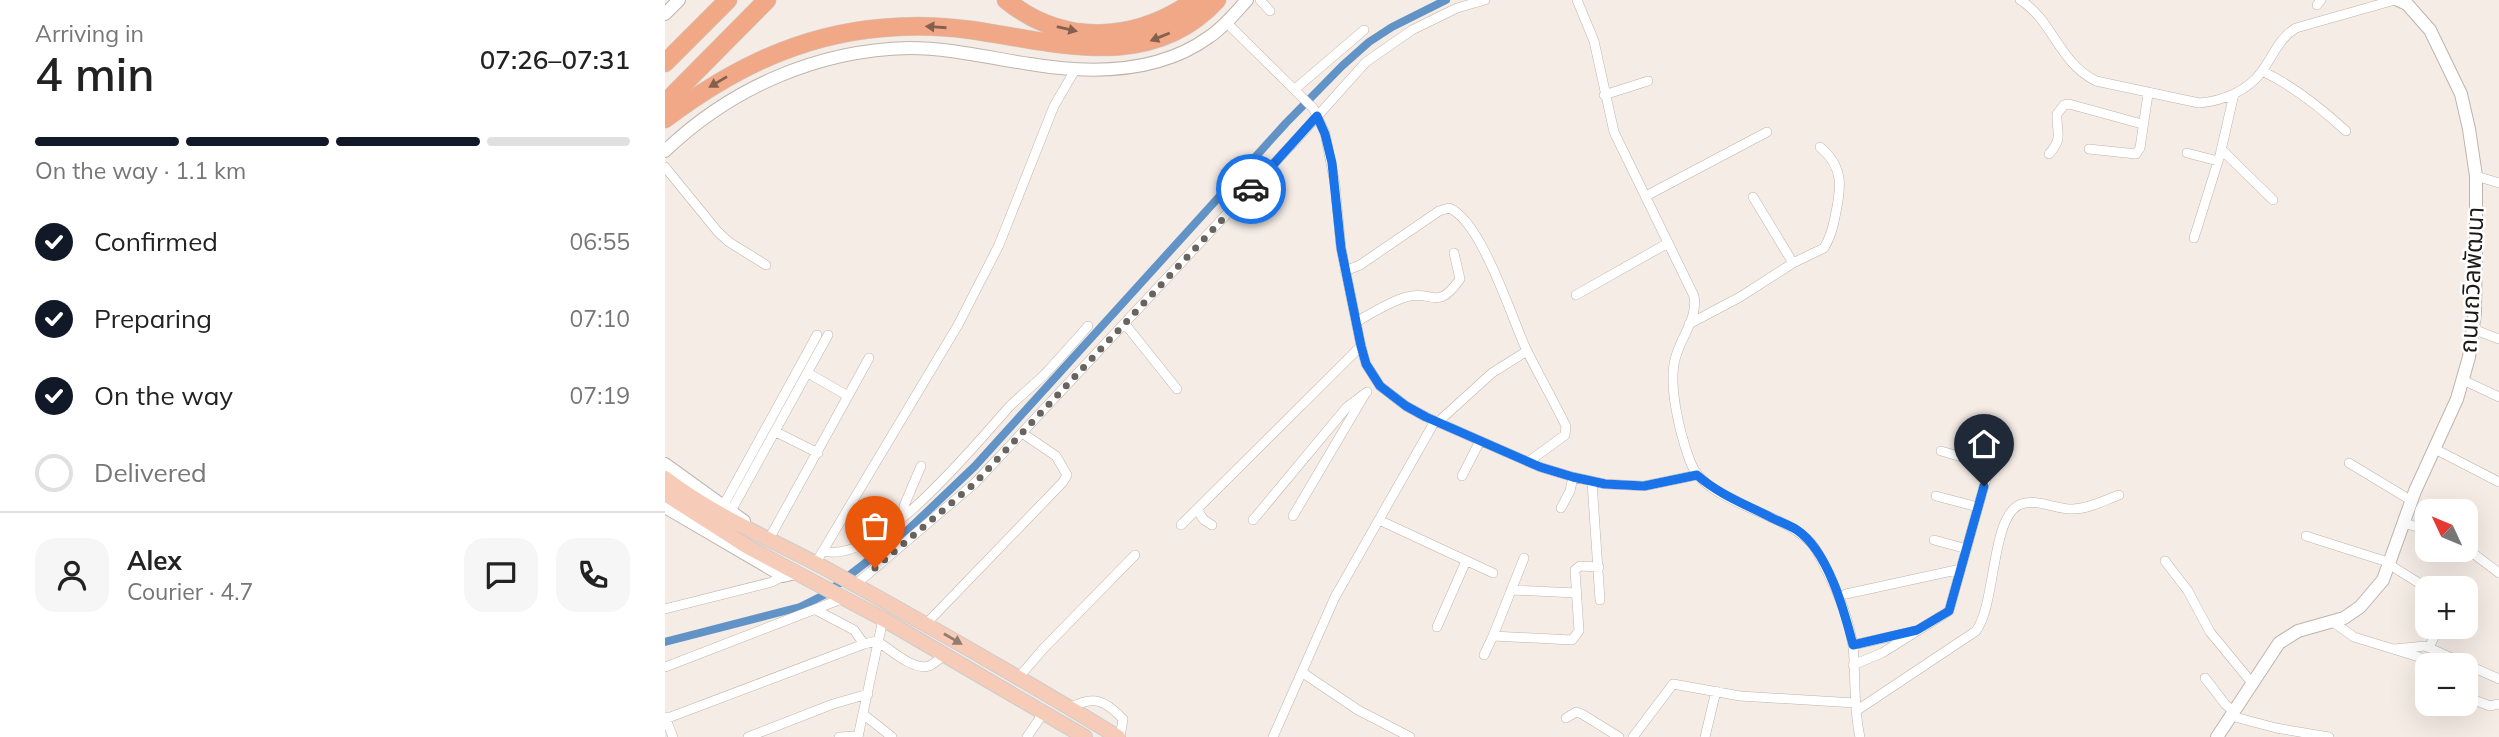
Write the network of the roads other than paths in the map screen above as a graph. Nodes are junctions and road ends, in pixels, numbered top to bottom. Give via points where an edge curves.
1 (680, 0) edge
2 (728, 0) edge
3 (767, 0) edge
4 (1006, 0) edge
5 (1195, 0) edge
6 (1217, 0) edge
7 (1247, 0) edge
8 (1260, 0) edge
9 (1485, 0) edge
10 (1577, 0) edge
11 (2020, 0) edge
12 (2404, 1) edge
13 (1270, 11) dead end
14 (665, 14) edge
15 (1227, 23) junction
16 (1364, 30) dead end
17 (665, 63) edge
18 (1075, 70) junction
19 (2262, 71) junction
20 (1648, 80) dead end
21 (1298, 91) junction
22 (2148, 94) junction
23 (2234, 94) junction
24 (1604, 95) junction
25 (665, 103) edge
26 (1315, 112) junction
27 (665, 119) edge
28 (2143, 124) junction
29 (2346, 131) dead end
30 (1767, 132) dead end
31 (1820, 147) dead end
32 (2089, 149) dead end
33 (2221, 149) junction
34 (665, 151) edge
35 (2049, 153) dead end
36 (2187, 153) dead end
37 (2218, 162) junction
38 (665, 167) edge
39 (2476, 176) junction
40 (2499, 183) edge
41 (1646, 196) junction
42 (1753, 197) dead end
43 (2273, 200) dead end
44 (2194, 238) dead end
45 (1668, 243) junction
46 (1454, 253) dead end
47 (1793, 262) junction
48 (766, 265) dead end
49 (1345, 271) junction
50 (1576, 295) dead end
51 (1356, 322) junction
52 (1125, 324) junction
53 (1689, 324) junction
54 (1088, 326) dead end
55 (2473, 329) junction
56 (817, 335) dead end
57 (828, 335) dead end
58 (2499, 339) edge
59 (1361, 346) junction
60 (1527, 351) junction
61 (869, 358) dead end
62 (808, 373) junction
63 (1376, 380) junction
64 (2462, 380) junction
65 (1177, 389) dead end
66 (1367, 392) junction
67 (848, 396) junction
68 (2499, 397) edge
69 (1437, 422) junction
70 (776, 432) junction
71 (1022, 433) junction
72 (1480, 441) junction
73 (1995, 447) dead end
74 (2435, 449) junction
75 (1941, 451) dead end
76 (818, 453) junction
77 (1528, 462) junction
78 (2349, 463) dead end
79 (665, 464) edge
80 (1990, 465) junction
81 (921, 466) dead end
82 (1697, 475) junction
83 (1462, 477) dead end
84 (1573, 477) junction
85 (665, 478) edge
86 (1593, 482) junction
87 (2499, 482) edge
88 (665, 494) edge
89 (2119, 495) dead end
90 (1936, 496) dead end
91 (2412, 501) junction
92 (665, 507) edge
93 (1978, 507) junction
94 (1561, 508) dead end
95 (727, 509) junction
96 (1197, 510) junction
97 (903, 516) junction
98 (1293, 516) dead end
99 (1253, 520) dead end
100 (1378, 520) junction
101 (2404, 523) junction
102 (1181, 525) dead end
103 (1212, 525) dead end
104 (2415, 526) edge
105 (2306, 536) dead end
106 (769, 539) junction
107 (1934, 540) dead end
108 (1967, 549) junction
109 (1135, 555) dead end
110 (2478, 557) edge
111 (819, 558) junction
112 (1524, 558) dead end
113 (1466, 561) junction
114 (2165, 561) dead end
115 (2390, 564) junction
116 (1599, 567) junction
117 (1961, 569) junction
118 (1493, 573) dead end
119 (2499, 573) edge
120 (789, 574) junction
121 (2415, 580) edge
122 (852, 584) junction
123 (1511, 590) junction
124 (1576, 593) junction
125 (1846, 594) dead end
126 (840, 596) junction
127 (1600, 600) dead end
128 (665, 609) edge
129 (816, 610) junction
130 (883, 620) junction
131 (2333, 622) junction
132 (926, 624) junction
133 (1437, 627) dead end
134 (1917, 630) junction
135 (1493, 636) junction
136 (2433, 639) edge
137 (877, 641) junction
138 (864, 644) junction
139 (1853, 645) junction
140 (2429, 648) junction
141 (2394, 649) junction
142 (1484, 655) dead end
143 (943, 656) junction
144 (2415, 656) edge
145 (1853, 665) junction
146 (665, 667) edge
147 (1303, 673) junction
148 (1019, 677) junction
149 (2205, 678) dead end
150 (2499, 679) edge
151 (2252, 683) junction
152 (1716, 691) junction
153 (867, 694) junction
154 (2478, 702) edge
155 (1028, 703) junction
156 (2499, 704) edge
157 (1856, 707) junction
158 (1070, 708) junction
159 (1044, 712) junction
160 (863, 714) junction
161 (2232, 714) junction
162 (665, 718) edge
163 (1566, 718) dead end
164 (1390, 733) edge
165 (673, 737) edge
166 (748, 737) edge
167 (839, 737) edge
168 (858, 737) edge
169 (892, 737) edge
170 (1027, 737) edge
171 (1085, 737) edge
172 (1119, 737) edge
173 (1273, 737) edge
174 (1410, 737) edge
175 (1619, 737) edge
176 (1633, 737) edge
177 (1705, 737) edge
178 (1860, 737) edge
179 (2217, 737) edge
180 (2329, 737) edge

1 - 14 main road
2 - 17 highway
3 - 25 highway
4 -> 5 highway via 1050,25 1097,34 1139,29
6 -> 27 highway via 1167,34 1114,48 1082,48 924,26 820,38 738,70
7 - 15 main road
8 - 13 street
9 - 26 street via 1436,17 1383,48
10 - 24 street via 1594,41
11 - 22 street via 2035,10 2082,74
12 - 19 street via 2296,28 2286,34
12 - 39 main road, ถนนถวิลพัฒนา via 2430,30 2461,94
15 - 18 main road via 1193,47 1161,60 1115,70
15 - 21 street
16 - 21 street
18 - 34 main road via 928,49 842,56 794,69 747,90 703,118
18 - 111 street via 1054,106 999,246 958,325
19 - 23 street
19 - 29 street via 2290,86
20 - 24 street
21 - 26 street
22 - 23 street via 2199,103
22 - 28 street
23 - 33 street
24 - 41 street via 1614,132
26 - 49 street via 1333,173
26 - 52 street
28 - 32 street via 2136,154
28 - 35 street via 2064,104 2057,114 2058,142
30 - 41 street
31 - 47 street via 1833,161 1841,186 1833,229 1824,248
33 - 37 street
33 - 43 street
36 - 37 street
37 - 44 street
38 - 48 street via 729,242
39 - 40 street
39 - 55 main road, ถนนถวิลพัฒนา
41 - 45 street
42 - 47 street
45 - 50 street
45 - 53 street via 1696,307
46 - 51 street via 1460,279 1449,293 1440,298 1410,295
47 - 53 street
49 - 51 street
49 - 60 street via 1439,211 1455,210 1496,271
51 - 59 street
52 - 65 street
52 - 71 street
53 - 82 street via 1675,356 1673,374 1677,409
54 - 97 street
55 - 58 street
55 - 64 main road, ถนนถวิลพัฒนา
56 - 95 street
57 - 62 street
59 - 63 street
59 - 96 street
60 - 69 street via 1492,373
60 - 77 street via 1567,431
61 - 67 street
62 - 67 street
62 - 70 street
63 - 66 street
63 - 69 street via 1406,406
64 - 68 street
64 - 74 main road, ถนนถวิลพัฒนา
66 - 98 street
66 - 99 street via 1347,407
67 - 76 street
69 - 72 street
69 - 100 street
70 - 76 street
70 - 95 street
71 - 122 street via 975,483
71 - 132 street via 1056,456 1066,475 1063,482
72 - 77 street
72 - 83 street
73 - 80 street
74 - 87 street
74 - 91 main road, ถนนถวิลพัฒนา
75 - 80 street
76 - 106 street
77 - 84 street
78 - 91 street
79 - 95 main road
80 - 93 street
81 - 97 street
82 - 86 street via 1644,486
82 - 139 street via 1716,490 1797,530 1813,545 1832,580
84 - 86 street
84 - 94 street
85 - 106 main road via 720,515
86 - 116 street
88 - 120 main road
89 - 157 street via 2079,509 2026,502 2015,508 2006,521 1984,617 1976,631
90 - 93 street
91 - 101 main road, ถนนถวิลพัฒนา
92 - 120 main road
93 - 108 street
95 - 106 main road
96 - 102 street
96 - 103 street
97 - 111 street via 863,544
100 - 113 street
100 - 147 street via 1335,597
101 - 104 street
101 - 115 main road, ถนนถวิลพัฒนา
105 - 115 street
106 - 111 main road
107 - 108 street
108 - 117 street
109 - 148 street
110 - 119 street
111 - 122 main road via 831,572
112 - 123 street
113 - 118 street
113 - 133 street
114 - 151 street via 2216,640
115 - 121 street
115 - 131 main road, ถนนถวิลพัฒนา via 2360,607
116 - 124 street via 1576,567
116 - 127 street
117 - 125 street
117 - 134 street via 1949,611
120 - 126 main road
120 - 128 street
122 - 132 main road
123 - 124 street
123 - 135 street
124 - 135 street via 1579,631 1572,640
126 - 129 street
126 - 130 main road
129 - 138 street via 854,630
129 - 146 street
130 - 137 street
130 - 143 main road
131 - 141 street via 2354,637
131 - 151 main road, ถนนถวิลพัฒนา via 2286,637
132 -> 148 main road
134 - 139 street
134 - 145 street via 1910,638
135 - 142 street
136 - 140 street
137 - 138 street
137 - 143 street via 923,667
137 - 153 street
138 - 162 street
139 - 145 street
140 - 141 street
140 - 150 street
141 - 144 street
143 - 155 main road
145 - 157 street
147 - 164 street
147 - 173 street
148 - 155 main road
148 - 158 main road
149 - 161 street
151 - 161 main road, ถนนถวิลพัฒนา
152 - 157 street
152 - 176 street via 1673,684
152 - 177 street
153 - 160 street
153 - 166 street
154 - 156 street
155 - 159 main road
157 - 178 street
158 - 172 main road
158 - 172 street via 1084,700 1105,704 1123,719
159 - 170 street
159 - 171 main road
160 - 168 street
160 - 169 street
161 - 179 main road, ถนนถวิลพัฒนา
161 - 180 street via 2276,729
162 - 165 street
163 - 175 street via 1582,714
164 - 174 street
167 - 168 street

